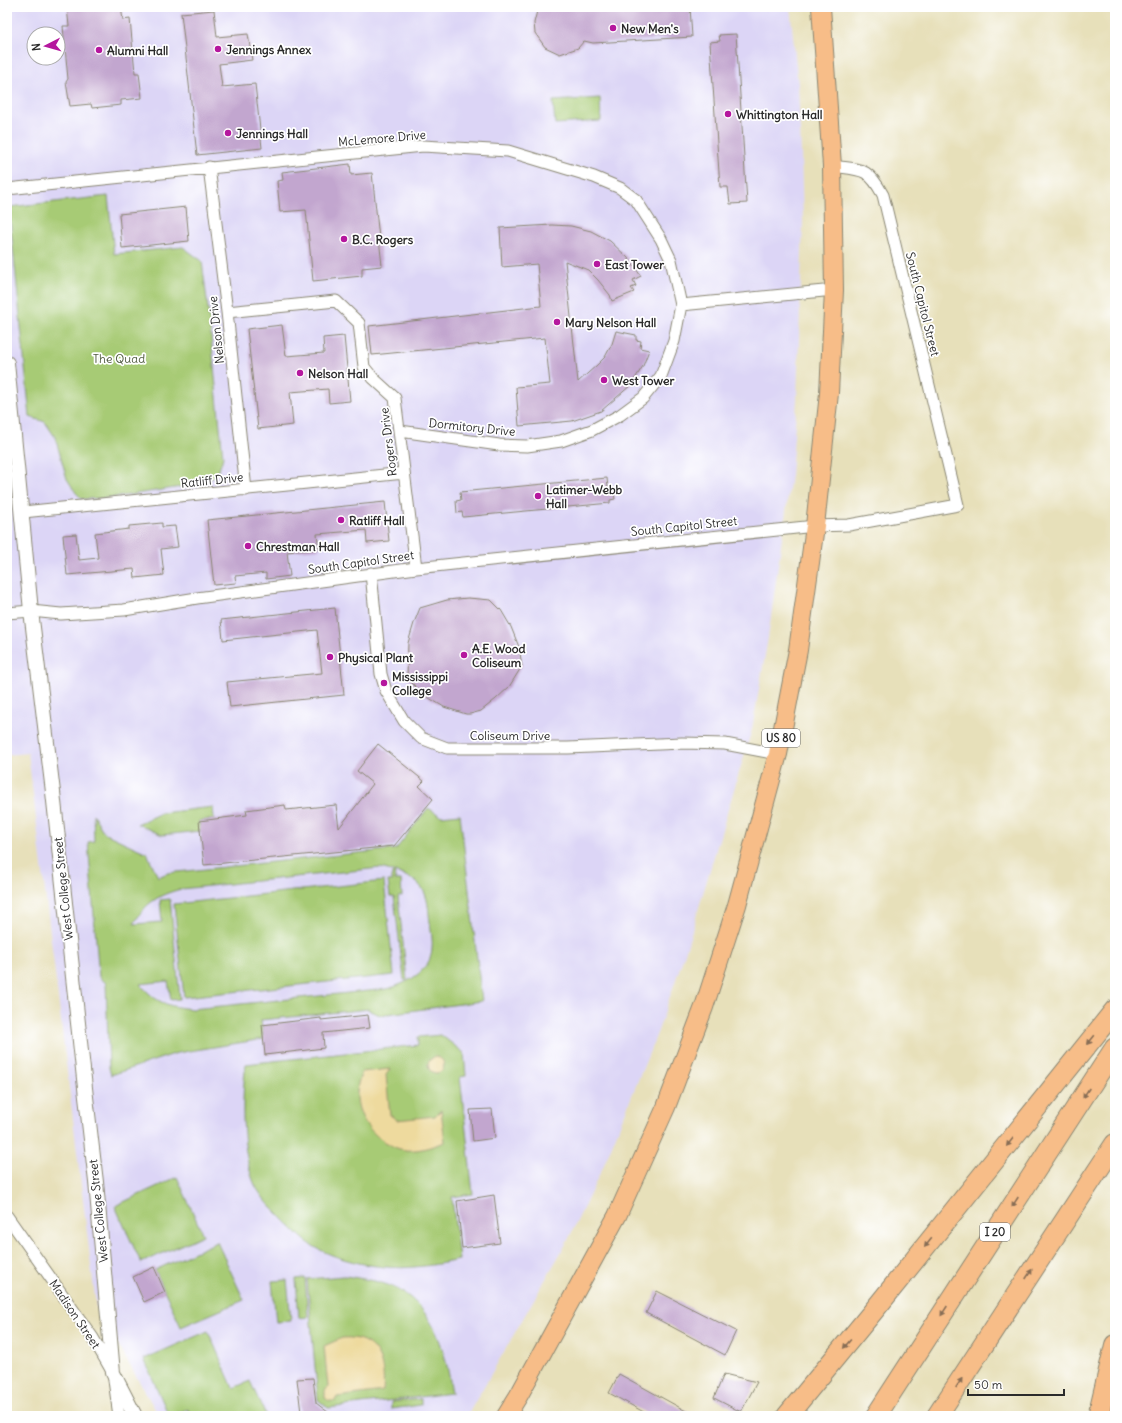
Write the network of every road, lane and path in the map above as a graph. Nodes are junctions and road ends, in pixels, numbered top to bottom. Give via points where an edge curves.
1 (821, 7) edge
2 (832, 166) junction
3 (209, 167) junction
4 (7, 188) edge
5 (834, 290) junction
6 (681, 305) junction
7 (227, 312) junction
8 (7, 363) edge
9 (9, 396) edge
10 (400, 432) junction
11 (404, 473) junction
12 (246, 490) junction
13 (23, 512) junction
14 (815, 526) junction
15 (416, 568) junction
16 (371, 574) junction
17 (31, 611) junction
18 (7, 613) edge
19 (778, 754) junction
20 (1115, 1010) edge
21 (1115, 1048) edge
22 (1115, 1144) edge
23 (7, 1216) edge
24 (1115, 1345) edge
25 (113, 1373) junction
26 (119, 1416) edge
27 (135, 1416) edge
28 (506, 1416) edge
29 (787, 1416) edge
30 (876, 1416) edge
31 (938, 1416) edge
32 (1098, 1416) edge

1 - 2 main road, US 80
2 - 5 main road, US 80
2 - 14 street, South Capitol Street via 862,170 875,180 883,195 958,505 849,525
3 - 4 street, McLemore Drive
3 - 6 street, McLemore Drive via 423,146 508,151 523,155 594,177 620,188 636,200 671,260
3 - 7 street, Nelson Drive
5 - 6 street
5 - 14 main road, US 80 via 829,393
6 - 10 street, Dormitory Drive via 674,341 661,376 643,398 620,415 592,430 561,441 527,446 499,445
7 - 10 street, Rogers Drive via 336,300 359,323 364,367 395,398
7 - 12 street, Nelson Drive
8 - 9 street, West College Street
9 - 13 street, West College Street
10 - 11 street, Rogers Drive
11 - 12 street, Ratliff Drive
11 - 15 street, Rogers Drive
12 - 13 street, Ratliff Drive
13 - 17 street, West College Street
14 - 15 street, South Capitol Street
14 - 19 main road, US 80 via 798,650
15 - 16 street, South Capitol Street
16 - 17 street, South Capitol Street via 124,610 61,614
16 - 19 street, Coliseum Drive via 381,674 386,691 404,721 421,738 447,748 568,748 682,743 725,744
17 - 18 street, South Capitol Street
17 - 25 street, West College Street via 96,1182
19 - 28 main road, US 80 via 737,905 704,1007 666,1107 616,1216
20 -> 29 highway
21 -> 30 highway, I 20
31 -> 22 highway
23 - 25 street, Madison Street via 93,1338
24 - 32 highway
25 - 26 street, West College Street
25 - 27 street, Madison Street

